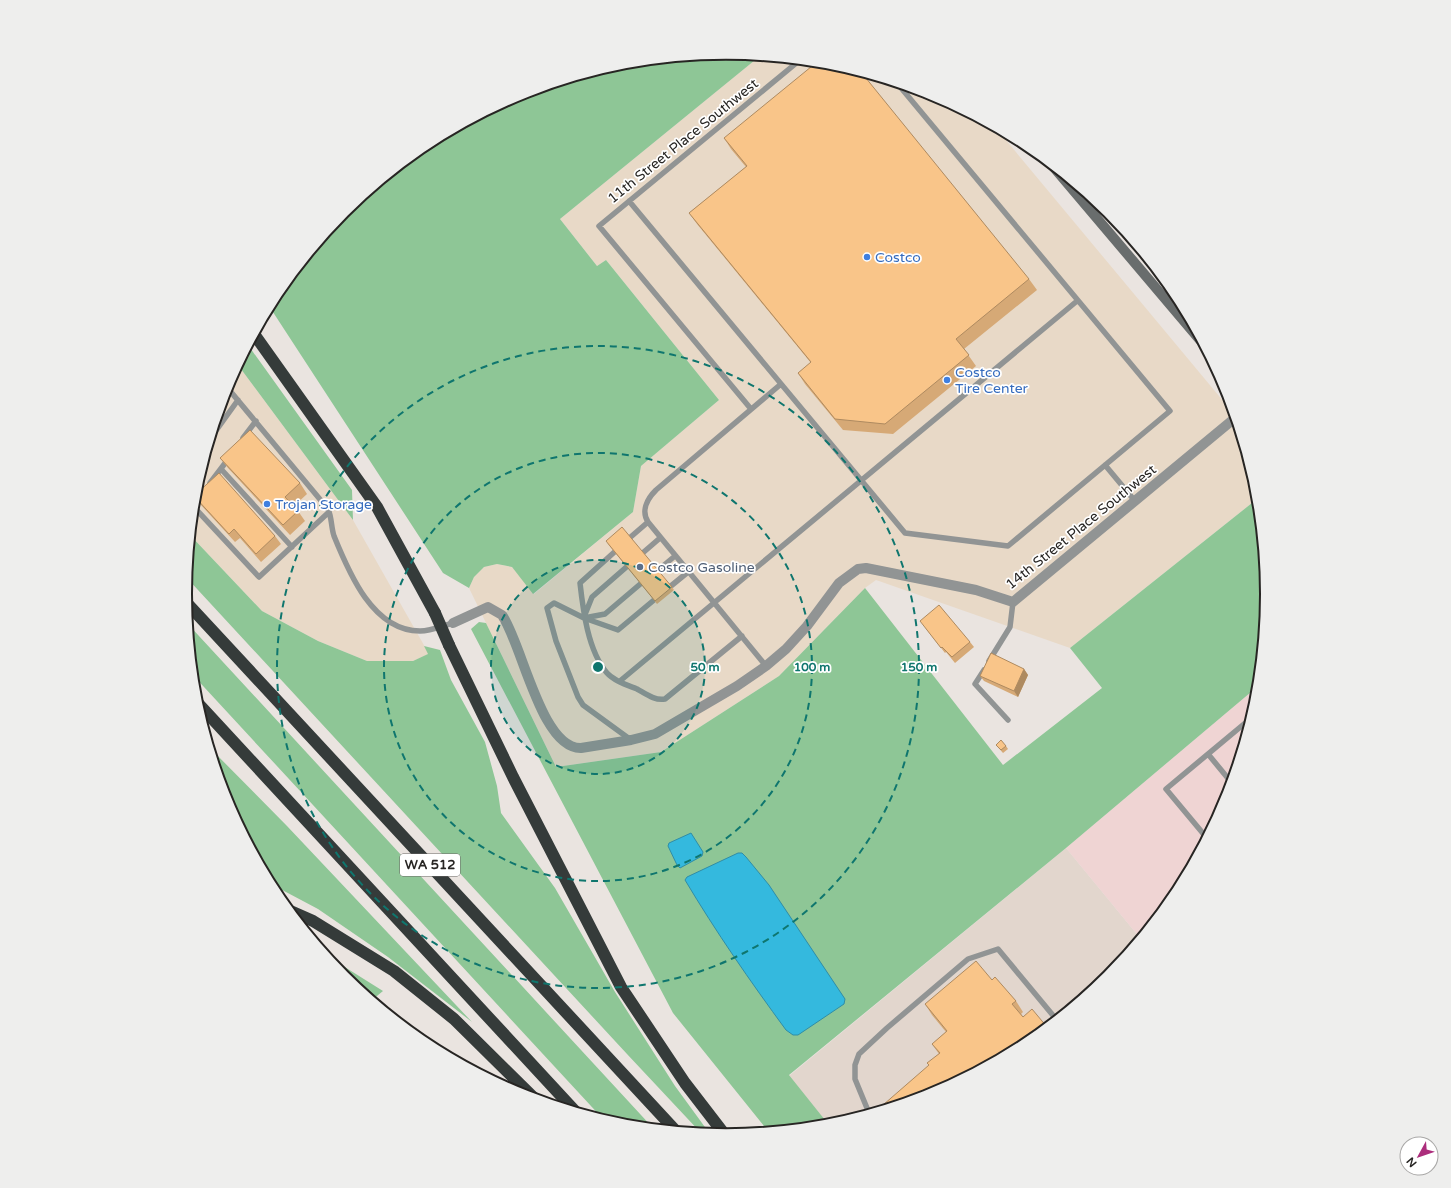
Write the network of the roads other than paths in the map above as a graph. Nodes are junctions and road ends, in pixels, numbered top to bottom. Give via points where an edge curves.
1 (794, 65) edge
2 (902, 90) edge
3 (1069, 186) edge
4 (629, 201) junction
5 (1078, 301) junction
6 (1186, 323) edge
7 (257, 338) edge
8 (781, 384) junction
9 (231, 392) edge
10 (238, 400) junction
11 (751, 409) junction
12 (256, 421) junction
13 (1231, 421) edge
14 (218, 427) edge
15 (238, 445) edge
16 (234, 451) edge
17 (1106, 465) junction
18 (221, 468) junction
19 (861, 480) junction
20 (207, 487) edge
21 (1135, 501) junction
22 (198, 512) edge
23 (329, 512) junction
24 (648, 522) junction
25 (660, 538) junction
26 (292, 547) junction
27 (675, 556) junction
28 (688, 572) junction
29 (1013, 602) junction
30 (714, 603) junction
31 (192, 609) edge
32 (584, 618) junction
33 (453, 622) joint
34 (742, 636) junction
35 (766, 666) junction
36 (620, 681) junction
37 (205, 711) edge
38 (1008, 720) dead end
39 (1243, 725) edge
40 (631, 740) junction
41 (1208, 754) junction
42 (1227, 777) edge
43 (1203, 833) edge
44 (299, 915) edge
45 (1053, 1016) edge
46 (524, 1088) edge
47 (568, 1104) edge
48 (867, 1109) edge
49 (670, 1125) edge
50 (719, 1128) edge

1 - 4 lane, 11th Street Place Southwest
2 - 5 lane
3 - 6 main road
4 - 8 lane
4 - 11 lane, 11th Street Place Southwest via 599,226
5 - 17 lane via 1170,412
5 - 19 lane
7 - 50 highway, bridge via 377,507 435,613 516,784 621,987 685,1083
8 - 11 lane
8 - 19 lane
9 - 10 lane, 14th Street Place Southwest
10 - 12 lane, 14th Street Place Southwest
10 - 14 lane
11 - 24 lane via 650,495 644,514
12 - 15 lane
12 - 23 lane, 14th Street Place Southwest
13 - 21 street, 14th Street Place Southwest
16 - 18 lane
17 - 19 lane via 1008,546 905,533
17 - 21 lane
18 - 20 lane
18 - 26 lane
19 - 30 lane
21 - 29 street, 14th Street Place Southwest
22 - 26 lane via 259,577
23 - 26 lane
23 - 33 lane, 14th Street Place Southwest via 334,536 355,582 377,611 392,623 411,630 427,631
24 - 25 lane
24 - 32 lane via 580,583
25 - 27 lane
25 - 32 lane via 592,597
27 - 28 lane
27 - 32 lane via 605,614
28 - 30 lane
28 - 32 lane via 618,630
29 - 35 street, 14th Street Place Southwest via 976,590 866,568 858,569 839,583 796,638
29 - 38 lane via 1010,627 975,684
30 - 34 lane
30 - 36 lane
31 - 49 highway, WA 512
32 - 36 lane via 595,650 608,673
32 - 40 lane via 554,603 547,608 556,641 583,705
33 - 40 street, 14th Street Place Southwest via 488,607 502,615 547,721 564,742 581,748
34 - 35 lane
34 - 36 lane via 665,699 656,699
35 - 40 street, 14th Street Place Southwest via 670,727
37 - 47 highway
39 - 41 lane
41 - 42 lane
41 - 43 lane via 1166,789
44 - 46 highway via 394,971 454,1019
45 - 48 lane via 998,949 968,959 860,1054 855,1065 855,1079

